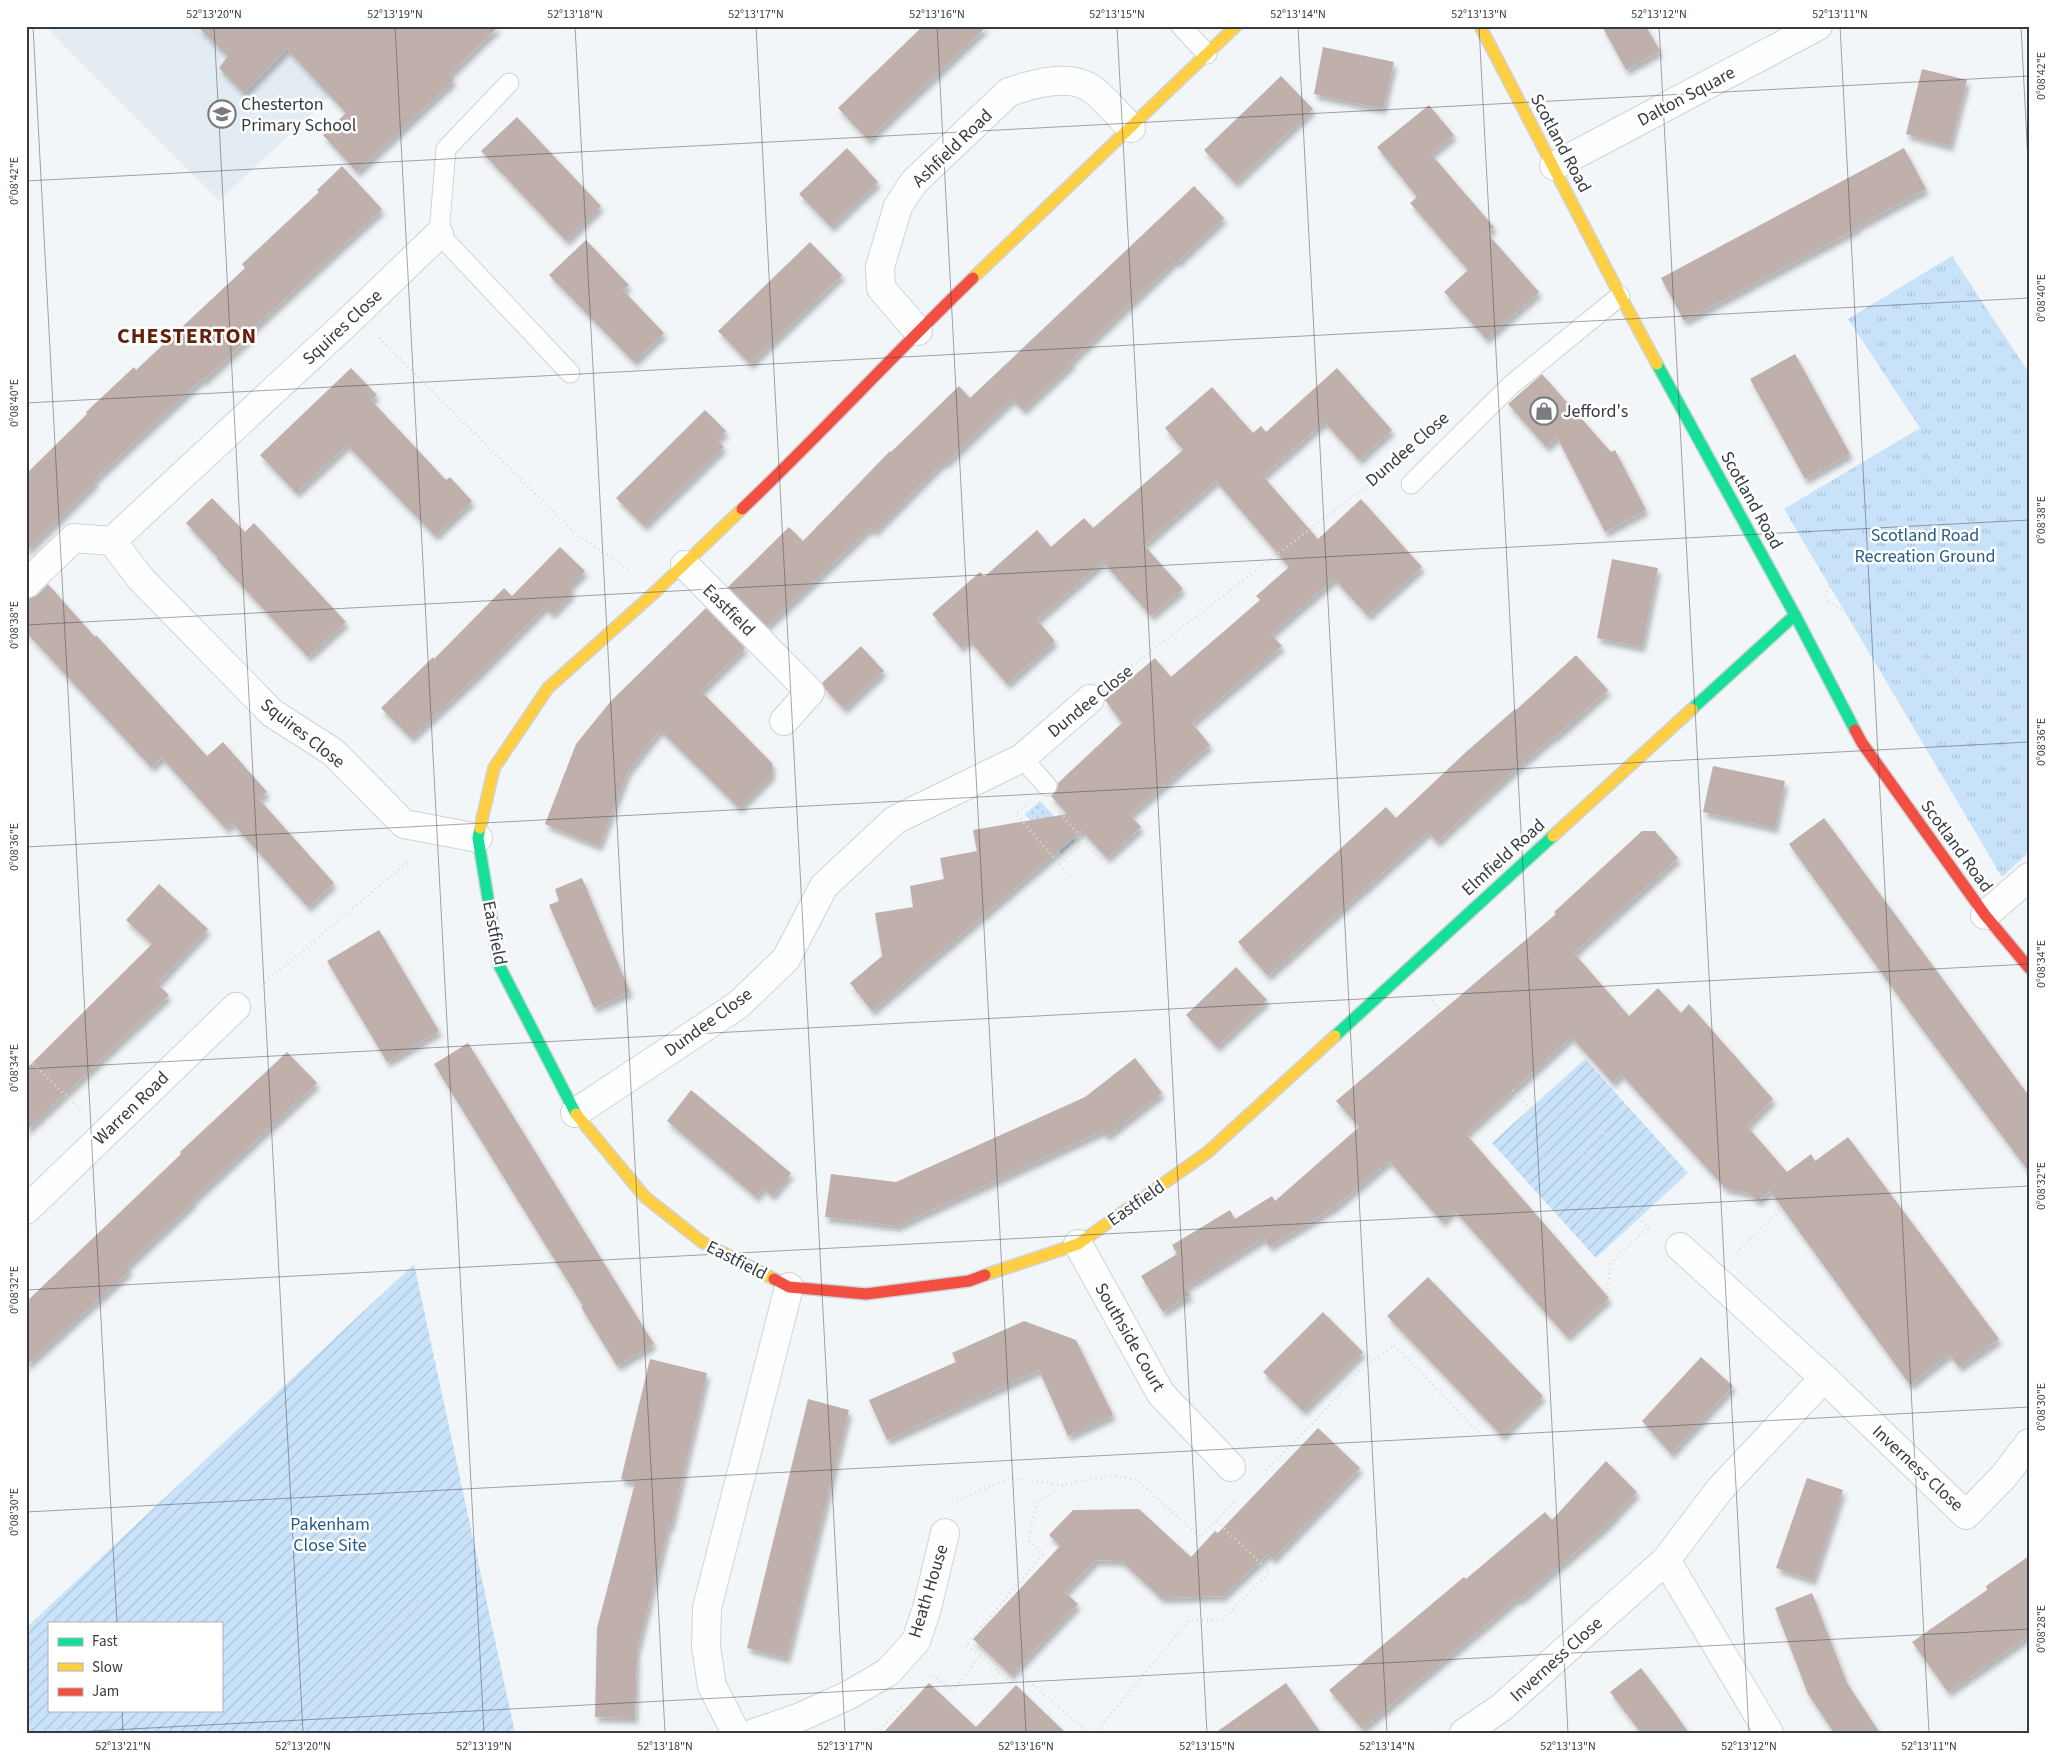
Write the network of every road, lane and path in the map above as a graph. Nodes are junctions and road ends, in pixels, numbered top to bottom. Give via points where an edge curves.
1 (1181, 26) edge
2 (1236, 26) edge
3 (1480, 26) edge
4 (1818, 26) edge
5 (1207, 54) junction
6 (509, 83) dead end
7 (1131, 128) junction
8 (1554, 166) junction
9 (439, 234) junction
10 (1620, 296) junction
11 (355, 315) junction
12 (918, 331) junction
13 (570, 373) dead end
14 (1389, 468) dead end
15 (1411, 484) dead end
16 (112, 541) junction
17 (1845, 562) dead end
18 (685, 565) junction
19 (26, 584) edge
20 (654, 593) junction
21 (1795, 615) junction
22 (2006, 622) dead end
23 (2029, 672) edge
24 (1090, 699) joint
25 (2029, 718) edge
26 (784, 721) dead end
27 (1022, 758) junction
28 (2029, 766) edge
29 (1047, 786) dead end
30 (1028, 803) dead end
31 (1054, 806) dead end
32 (478, 838) junction
33 (1085, 840) junction
34 (416, 854) dead end
35 (1101, 860) dead end
36 (2003, 862) dead end
37 (1060, 864) junction
38 (2029, 878) edge
39 (1074, 880) dead end
40 (1986, 915) junction
41 (2029, 968) edge
42 (236, 1007) joint
43 (26, 1057) edge
44 (1513, 1090) dead end
45 (575, 1113) junction
46 (1236, 1125) joint
47 (1546, 1126) junction
48 (105, 1133) junction
49 (1582, 1154) junction
50 (1782, 1208) dead end
51 (26, 1210) edge
52 (1647, 1228) junction
53 (1078, 1244) junction
54 (1680, 1247) joint
55 (1712, 1276) junction
56 (790, 1287) junction
57 (1607, 1294) dead end
58 (1824, 1378) junction
59 (1481, 1435) dead end
60 (2029, 1443) edge
61 (1231, 1468) dead end
62 (1264, 1472) dead end
63 (1063, 1486) junction
64 (1237, 1500) dead end
65 (1216, 1521) junction
66 (945, 1533) joint
67 (1666, 1560) junction
68 (425, 1600) dead end
69 (980, 1656) junction
70 (927, 1680) dead end
71 (908, 1700) dead end
72 (291, 1733) edge
73 (736, 1733) edge
74 (754, 1733) edge
75 (876, 1733) edge
76 (1089, 1733) edge
77 (1095, 1733) edge
78 (1464, 1733) edge
79 (1769, 1733) edge

1 - 5 lane
2 - 5 street
3 - 8 street, Scotland Road
4 - 8 street, Dalton Square
5 - 7 street
6 - 9 lane via 446,149
7 - 12 street
7 - 12 street, Ashfield Road via 1090,88 1072,81 1030,85 1009,92 914,182 898,206 880,267 881,288
8 - 10 street, Scotland Road
9 - 11 street, Squires Close
9 - 13 lane
10 - 15 lane via 1511,385
10 - 21 street, Scotland Road
11 - 16 street, Squires Close
11 - 20 path via 577,535 628,568
12 - 18 street, Eastfield via 792,462
14 - 24 path, Dundee Close
16 - 19 street via 74,538
16 - 32 street, Squires Close via 141,579 272,713 333,752 404,824
17 - 25 path via 1822,598
18 - 20 street, Eastfield
18 - 26 street, Eastfield via 810,692
20 - 32 street, Eastfield via 548,688 494,768
21 - 40 street, Scotland Road via 1862,743
21 - 46 street, Elmfield Road
22 - 23 path
24 - 27 street, Dundee Close
27 - 29 lane
27 - 45 street, Dundee Close via 895,820 824,886 786,959 738,1005
28 - 36 path
30 - 37 path via 1016,814
31 - 33 path
32 - 45 street, Eastfield via 499,965
33 - 35 path
33 - 37 path
34 - 42 path
37 - 39 path
38 - 40 street
40 - 41 street, Scotland Road
42 - 48 street, Warren Road
43 - 48 path
44 - 47 path
45 - 56 street, Eastfield via 645,1197 702,1242
46 - 53 street, Eastfield via 1208,1152
47 - 49 path via 1529,1142 1560,1175
47 - 49 path via 1573,1101 1604,1134
48 - 51 street, Warren Road
49 - 52 path
50 - 55 path
52 - 54 path
52 - 57 path via 1611,1263
53 - 56 street, Eastfield via 969,1281 866,1294
53 - 61 street, Southside Court via 1161,1394
54 - 55 street, Inverness Close
55 - 58 street, Inverness Close
56 - 73 street via 707,1608 706,1646 712,1686
58 - 60 street, Inverness Close via 1966,1515 2004,1476
58 - 67 street, Inverness Close via 1720,1489
59 - 62 path via 1394,1345 1358,1372
63 - 65 path via 1112,1475 1137,1480 1200,1537
63 - 66 path via 1010,1478 952,1503
63 - 69 path via 1038,1503 1028,1539 1043,1554 966,1645
64 - 65 path
65 - 77 path via 1270,1572 1222,1620 1189,1620
66 - 74 street, Heath House via 916,1640 888,1672 798,1718
67 - 78 street, Inverness Close via 1502,1707
67 - 79 street
68 - 72 path
69 - 70 path via 952,1691 933,1674
69 - 76 path via 1010,1683 1020,1674
71 - 75 path

